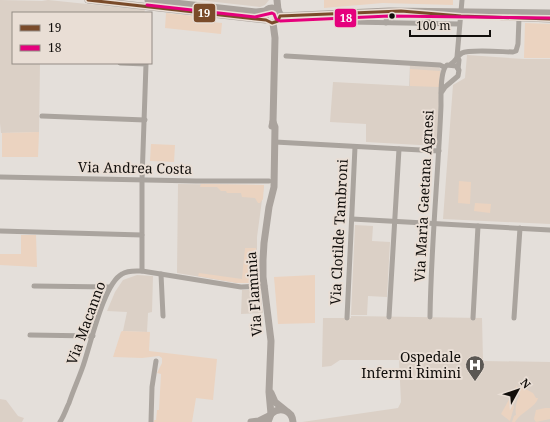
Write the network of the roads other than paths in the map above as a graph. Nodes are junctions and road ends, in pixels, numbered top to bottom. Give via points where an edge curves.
1 (88, 0) edge
2 (148, 0) edge
3 (462, 0) edge
4 (276, 7) edge
5 (266, 11) junction
6 (387, 11) junction
7 (427, 12) junction
8 (350, 13) junction
9 (550, 13) edge
10 (461, 14) junction
11 (519, 18) junction
12 (550, 19) edge
13 (266, 20) junction
14 (273, 23) junction
15 (386, 23) junction
16 (428, 23) junction
17 (459, 24) junction
18 (286, 56) dead end
19 (457, 56) junction
20 (146, 64) edge
21 (451, 64) junction
22 (444, 67) junction
23 (458, 69) junction
24 (442, 73) junction
25 (452, 81) junction
26 (441, 93) junction
27 (42, 116) dead end
28 (145, 120) junction
29 (273, 122) junction
30 (274, 142) junction
31 (355, 147) junction
32 (399, 149) junction
33 (439, 151) junction
34 (0, 177) edge
35 (142, 180) junction
36 (270, 181) junction
37 (270, 201) junction
38 (352, 219) junction
39 (394, 220) junction
40 (434, 223) junction
41 (478, 226) junction
42 (520, 228) junction
43 (550, 230) edge
44 (0, 231) edge
45 (142, 235) junction
46 (142, 271) junction
47 (161, 274) junction
48 (34, 286) dead end
49 (265, 286) junction
50 (110, 287) junction
51 (163, 316) dead end
52 (389, 317) dead end
53 (430, 317) dead end
54 (347, 318) dead end
55 (473, 318) dead end
56 (514, 318) dead end
57 (30, 334) dead end
58 (93, 336) junction
59 (156, 361) dead end
60 (270, 384) junction
61 (286, 410) junction
62 (270, 417) edge
63 (61, 421) edge
64 (151, 422) edge
65 (251, 422) edge
66 (293, 422) edge

1 - 13 main road
2 - 5 main road
3 - 10 street
4 - 5 main road
4 - 8 main road
4 - 14 main road via 278,21
5 - 13 main road
6 - 7 main road
6 - 8 main road
6 - 15 street
7 - 10 main road
7 - 16 street
8 - 15 street via 350,22
9 - 10 main road
10 - 11 main road
10 - 17 street
11 - 12 main road
11 - 19 street via 517,49 513,52 466,51
13 - 14 main road
14 - 29 main road, Via Flaminia
15 - 16 street
16 - 17 street
17 - 19 street
18 - 22 street
19 - 21 street
19 - 23 street
20 - 28 street
21 - 22 street
21 - 23 street
22 - 24 street
23 - 25 street via 458,76
24 - 25 street via 446,79
24 - 26 street
25 - 26 street, Via Maria Gaetana Agnesi
26 - 33 street, Via Maria Gaetana Agnesi
27 - 28 street
28 - 35 street
29 - 30 main road, Via Flaminia
29 - 36 main road, Via Flaminia
30 - 31 street
30 - 37 main road, Via Flaminia via 274,186
31 - 32 street
31 - 38 street, Via Clotilde Tambroni
32 - 33 street
32 - 39 street
33 - 40 street, Via Maria Gaetana Agnesi
34 - 35 street, Via Andrea Costa
35 - 36 street, Via Andrea Costa
35 - 45 street
36 - 37 main road, Via Flaminia
37 - 49 main road, Via Flaminia via 264,243
38 - 39 street
38 - 54 street, Via Clotilde Tambroni
39 - 40 street
39 - 52 street
40 - 41 street
40 - 53 street, Via Maria Gaetana Agnesi
41 - 42 street
41 - 55 street
42 - 43 street
42 - 56 street
44 - 45 street
45 - 46 street
46 - 47 street, Via Macanno
46 - 50 street, Via Macanno via 121,274
47 - 49 street, Via Macanno via 241,287
47 - 51 street
48 - 50 street
49 - 60 main road, Via Flaminia via 271,341
50 - 58 street, Via Macanno
57 - 58 street
58 - 63 street, Via Macanno
59 - 64 street
60 - 61 main road, Via Flaminia via 275,402
60 - 62 main road, Via Flaminia
61 - 62 main road via 279,409
61 - 66 main road, Via Flaminia via 291,414
62 - 65 main road

